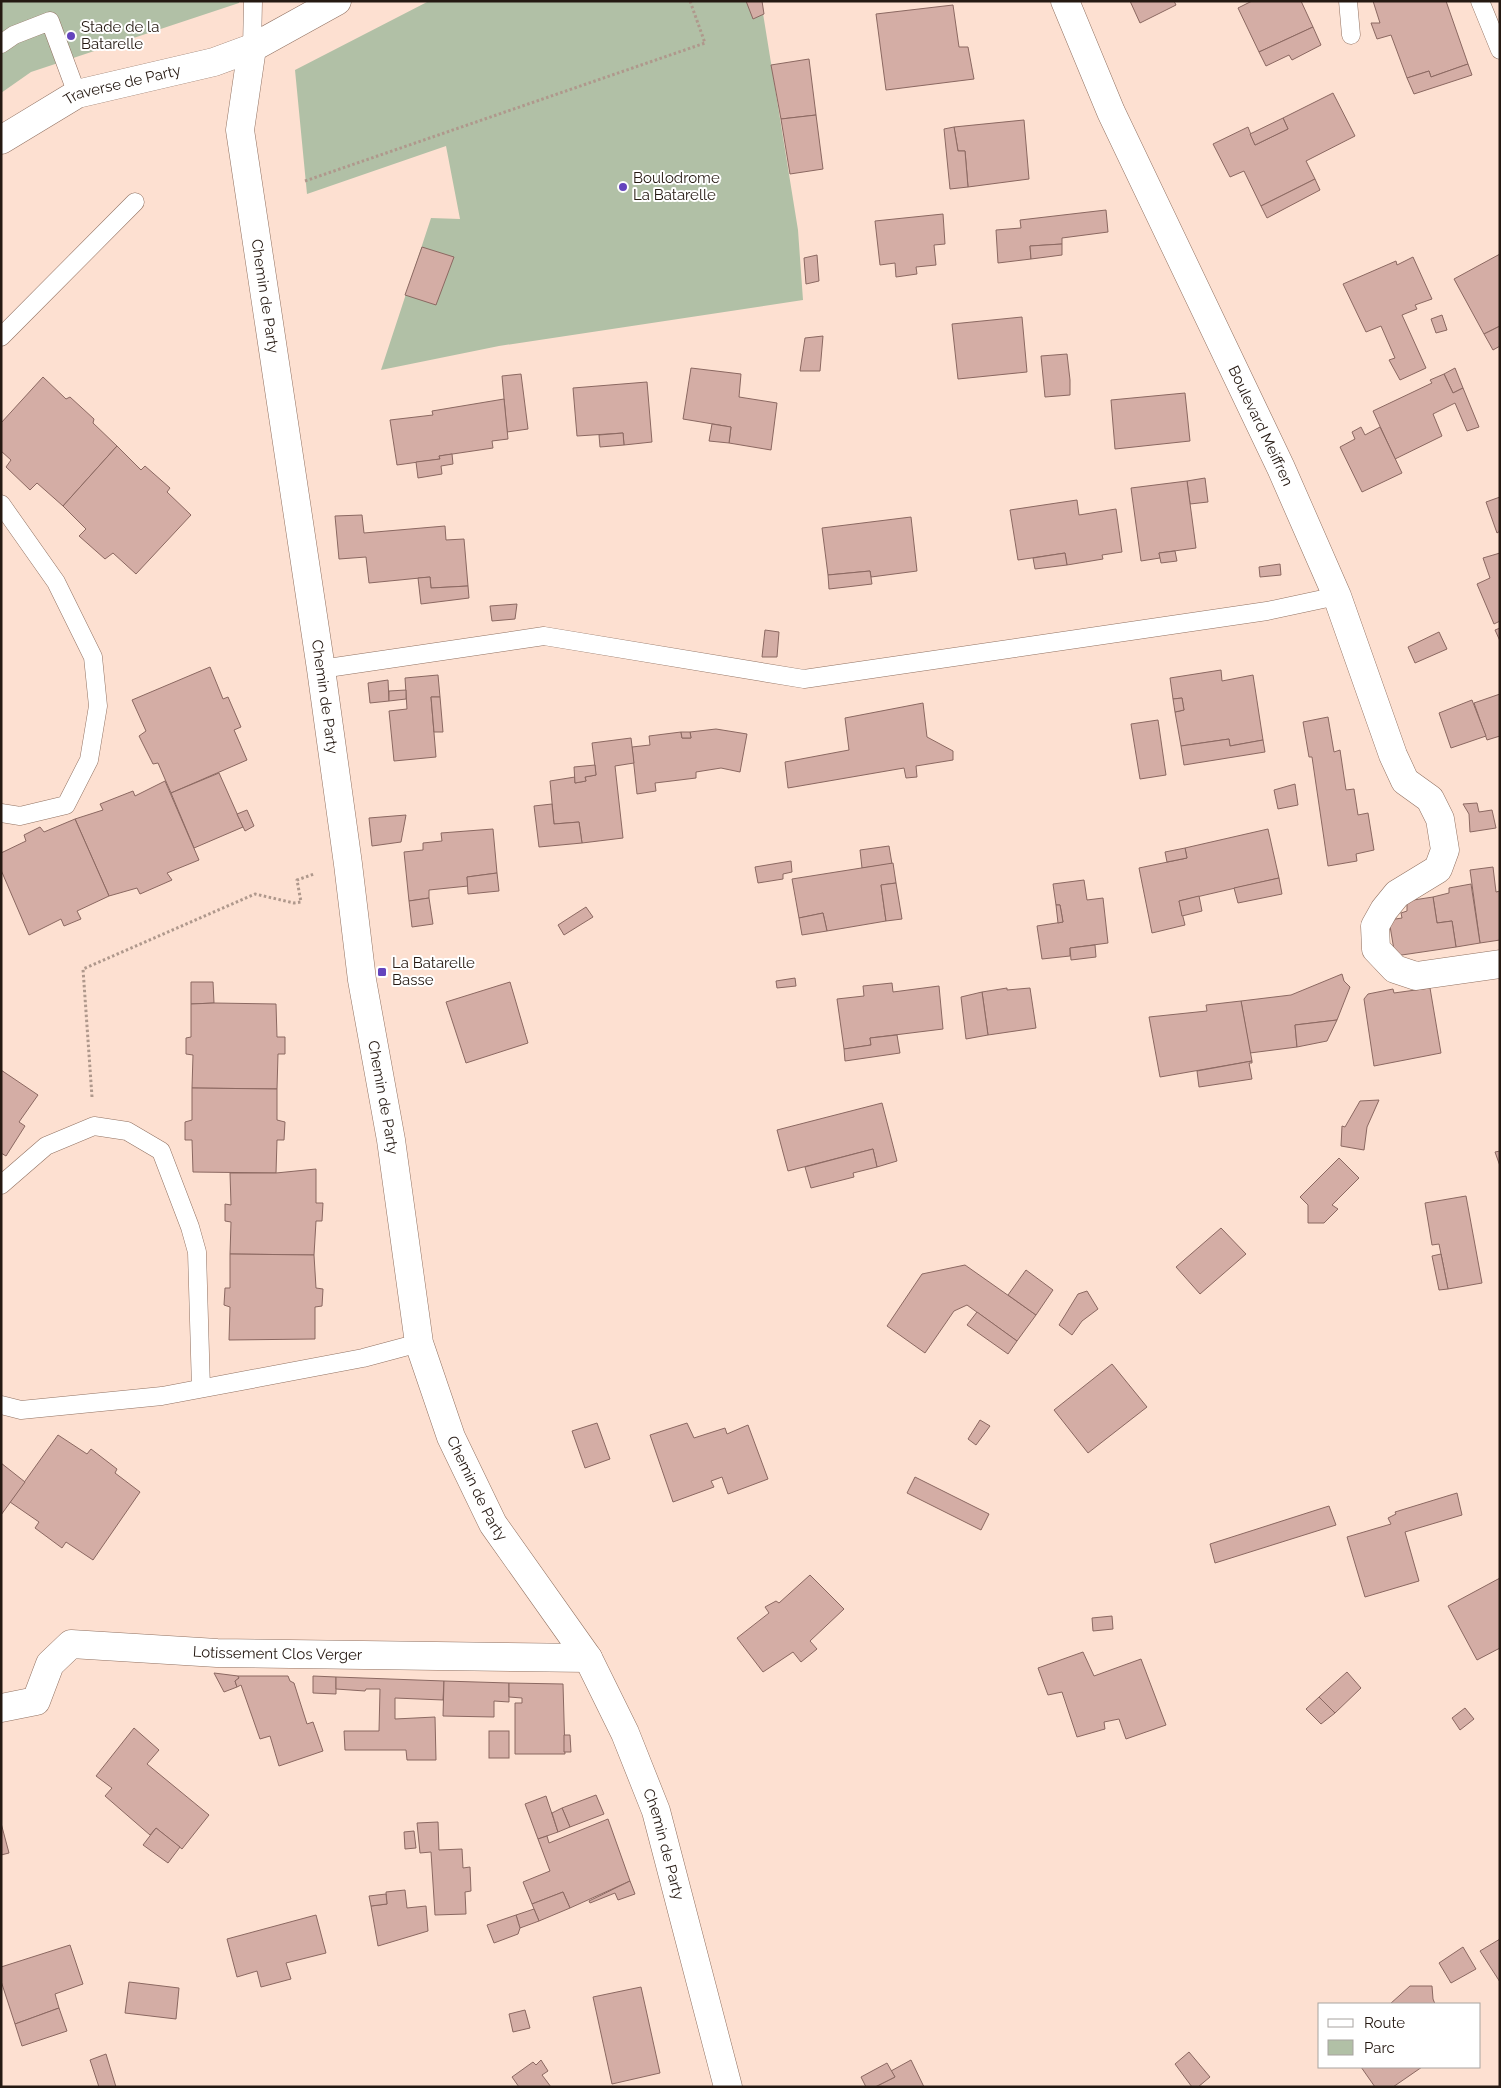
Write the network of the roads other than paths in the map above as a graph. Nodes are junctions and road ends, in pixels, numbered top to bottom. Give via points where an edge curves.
1 (253, 1) edge
2 (337, 1) edge
3 (1065, 1) edge
4 (1348, 1) edge
5 (1480, 1) edge
6 (1351, 35) dead end
7 (1, 44) edge
8 (252, 48) junction
9 (1500, 50) edge
10 (77, 94) junction
11 (1, 140) edge
12 (135, 202) dead end
13 (1, 336) edge
14 (1, 504) edge
15 (1337, 596) junction
16 (321, 669) junction
17 (1, 813) edge
18 (1500, 964) edge
19 (1, 1185) edge
20 (419, 1343) junction
21 (201, 1388) junction
22 (1, 1405) edge
23 (588, 1658) junction
24 (1, 1708) edge
25 (728, 2087) edge

1 - 8 lane
2 - 8 street, Traverse de Party
3 - 15 street, Boulevard Meiffren via 1111,112 1281,468
4 - 6 lane
5 - 9 lane
7 - 10 lane via 14,35 50,21
8 - 10 street, Traverse de Party via 214,62
8 - 16 street, Chemin de Party via 240,130
10 - 11 street, Traverse de Party
12 - 13 lane
14 - 17 lane via 56,582 92,657 98,706 89,760 66,805 20,816
15 - 16 lane via 1267,611 804,679 544,636
15 - 18 street, Boulevard Meiffren via 1393,755 1405,780 1430,799 1440,819 1445,850 1438,869 1397,894 1384,910 1375,926 1376,949 1395,969 1416,976
16 - 20 street, Chemin de Party via 362,980 391,1140
19 - 21 lane via 46,1146 94,1126 127,1131 162,1151 197,1252
20 - 21 lane via 363,1358
20 - 23 street, Chemin de Party via 451,1437 493,1524
21 - 22 lane via 162,1396 21,1410
23 - 24 street, Lotissement Clos Verger via 217,1653 71,1644 50,1664 36,1701
23 - 25 street, Chemin de Party via 625,1733 656,1810

